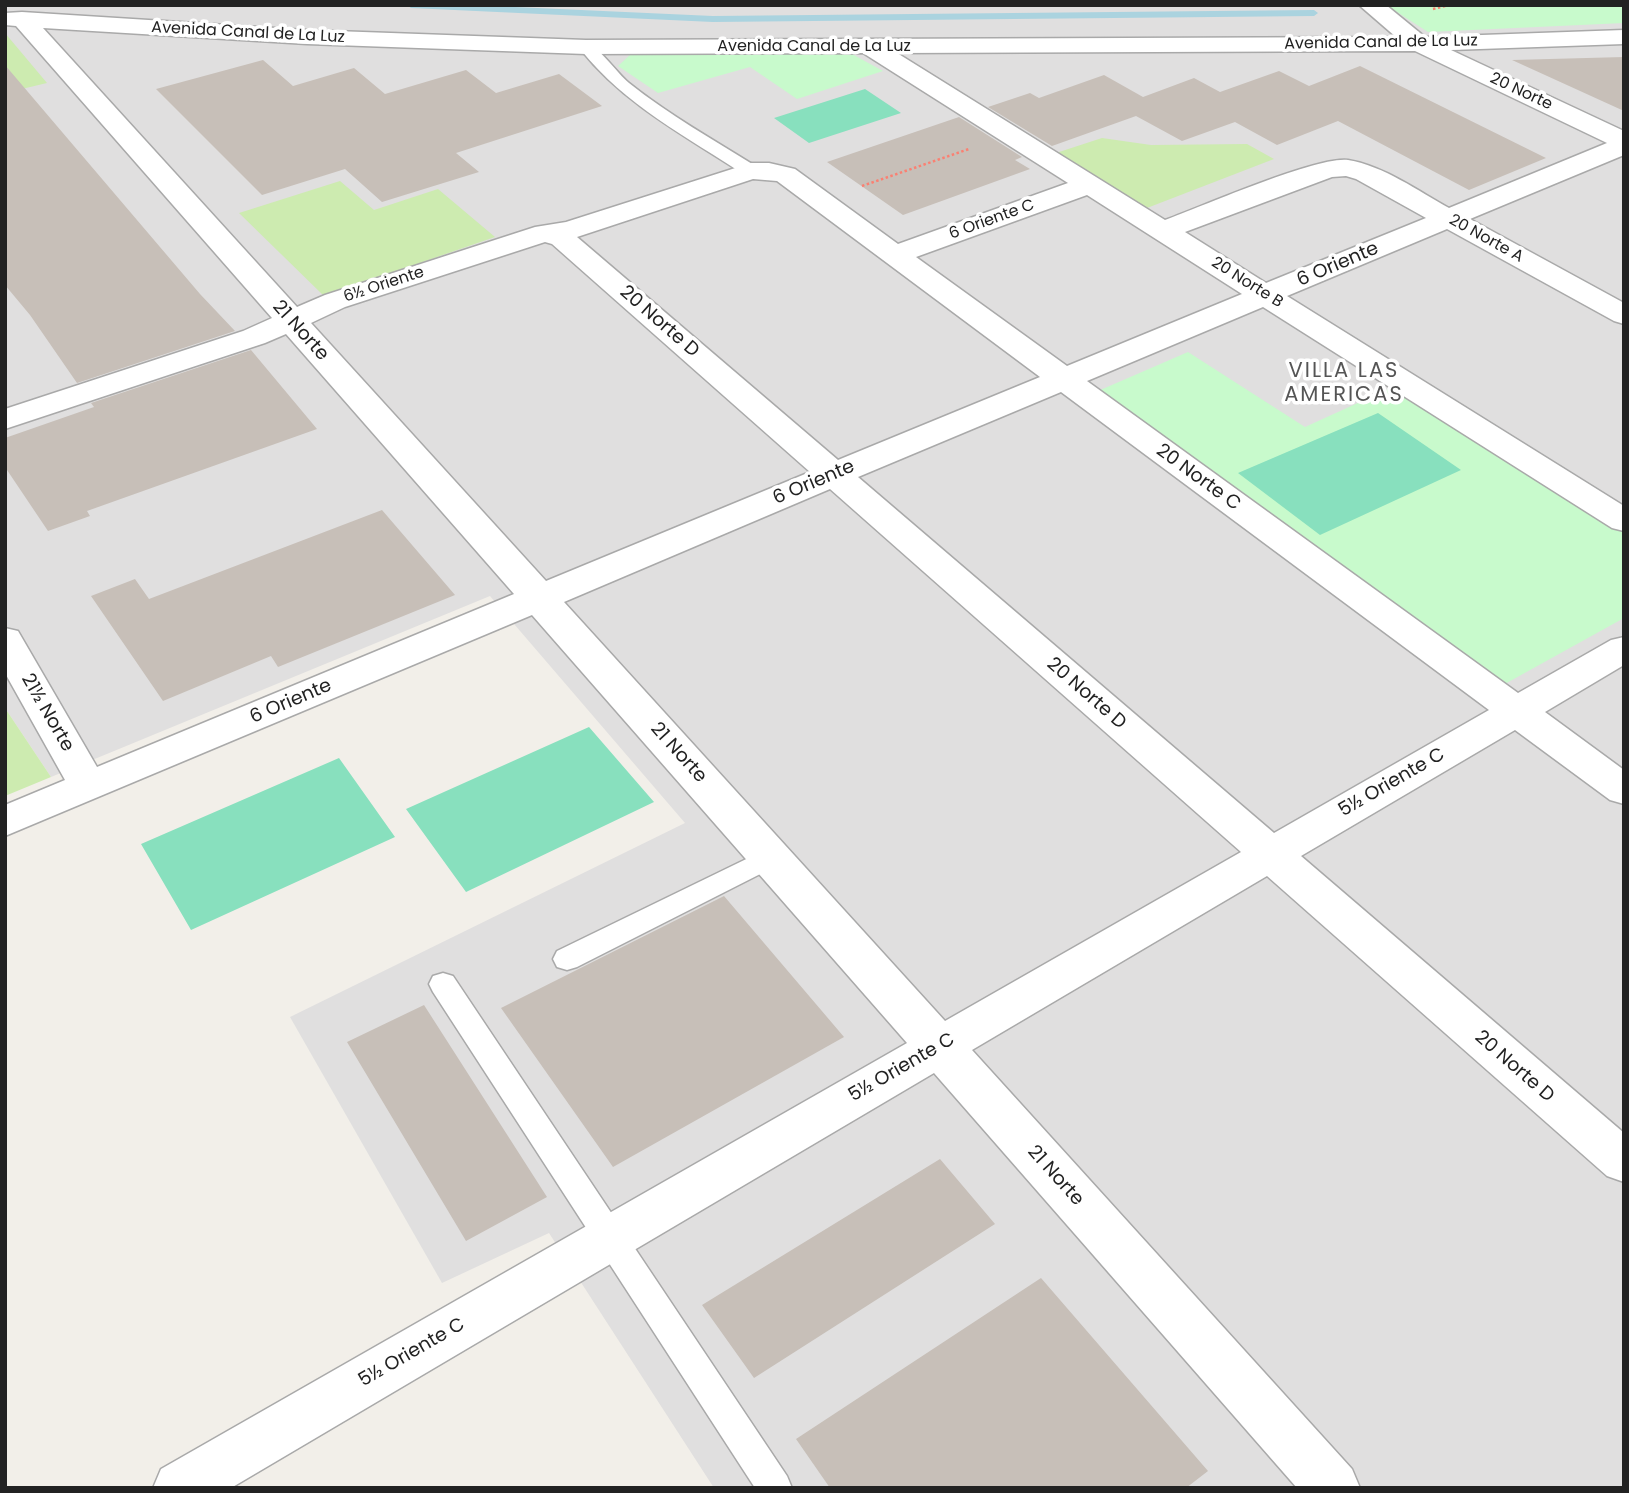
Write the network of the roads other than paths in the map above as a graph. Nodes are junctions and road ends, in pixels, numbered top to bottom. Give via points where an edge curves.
1 (1371, 5) edge
2 (14, 19) edge
3 (1624, 37) edge
4 (1419, 44) junction
5 (586, 47) junction
6 (870, 47) junction
7 (1624, 143) edge
8 (760, 171) junction
9 (1089, 184) junction
10 (1448, 219) junction
11 (1164, 231) junction
12 (545, 233) junction
13 (894, 255) junction
14 (1265, 295) junction
15 (1624, 315) edge
16 (291, 320) junction
17 (1063, 379) junction
18 (5, 420) edge
19 (835, 475) junction
20 (1624, 521) edge
21 (539, 598) junction
22 (5, 640) edge
23 (1624, 649) edge
24 (1516, 711) junction
25 (88, 786) junction
26 (1624, 790) edge
27 (5, 821) edge
28 (1270, 854) junction
29 (771, 858) junction
30 (566, 959) dead end
31 (443, 984) dead end
32 (939, 1047) junction
33 (1624, 1162) edge
34 (611, 1238) junction
35 (180, 1488) edge
36 (775, 1488) edge
37 (1333, 1488) edge

1 - 4 street
2 - 5 street, Avenida Canal de La Luz via 307,37
2 - 16 street, 21 Norte
3 - 4 street, Avenida Canal de La Luz
4 - 6 street, Avenida Canal de La Luz
4 - 7 street, 20 Norte
5 - 6 street, Avenida Canal de La Luz
5 - 8 lane via 597,63 639,98
6 - 9 street, 20 Norte B
7 - 10 street, 6 Oriente
8 - 12 street, 6½ Oriente via 570,230
8 - 13 street, 20 Norte C via 786,175
9 - 11 street, 20 Norte B
9 - 13 street, 6 Oriente C
10 - 11 street, 20 Norte A via 1365,173 1346,168 1328,169
10 - 14 street, 6 Oriente
10 - 15 street, 20 Norte A
11 - 14 street, 20 Norte B
12 - 16 street, 6½ Oriente via 335,301
12 - 19 street, 20 Norte D via 562,238
13 - 17 street, 20 Norte C
14 - 17 street, 6 Oriente
14 - 20 street, 20 Norte B
16 - 18 street, 6½ Oriente via 254,337
16 - 21 street, 21 Norte
17 - 19 street, 6 Oriente
17 - 24 street, 20 Norte C
19 - 21 street, 6 Oriente
19 - 28 street, 20 Norte D
21 - 25 street, 6 Oriente
21 - 29 street, 21 Norte
22 - 25 street, 21½ Norte
23 - 24 street, 5½ Oriente C
24 - 26 street, 20 Norte C
24 - 28 street, 5½ Oriente C
25 - 27 street, 6 Oriente
28 - 32 street, 5½ Oriente C
28 - 33 street, 20 Norte D
29 - 30 lane
29 - 32 street, 21 Norte
31 - 34 lane
32 - 34 street, 5½ Oriente C
32 - 37 street, 21 Norte
34 - 35 street, 5½ Oriente C
34 - 36 lane

